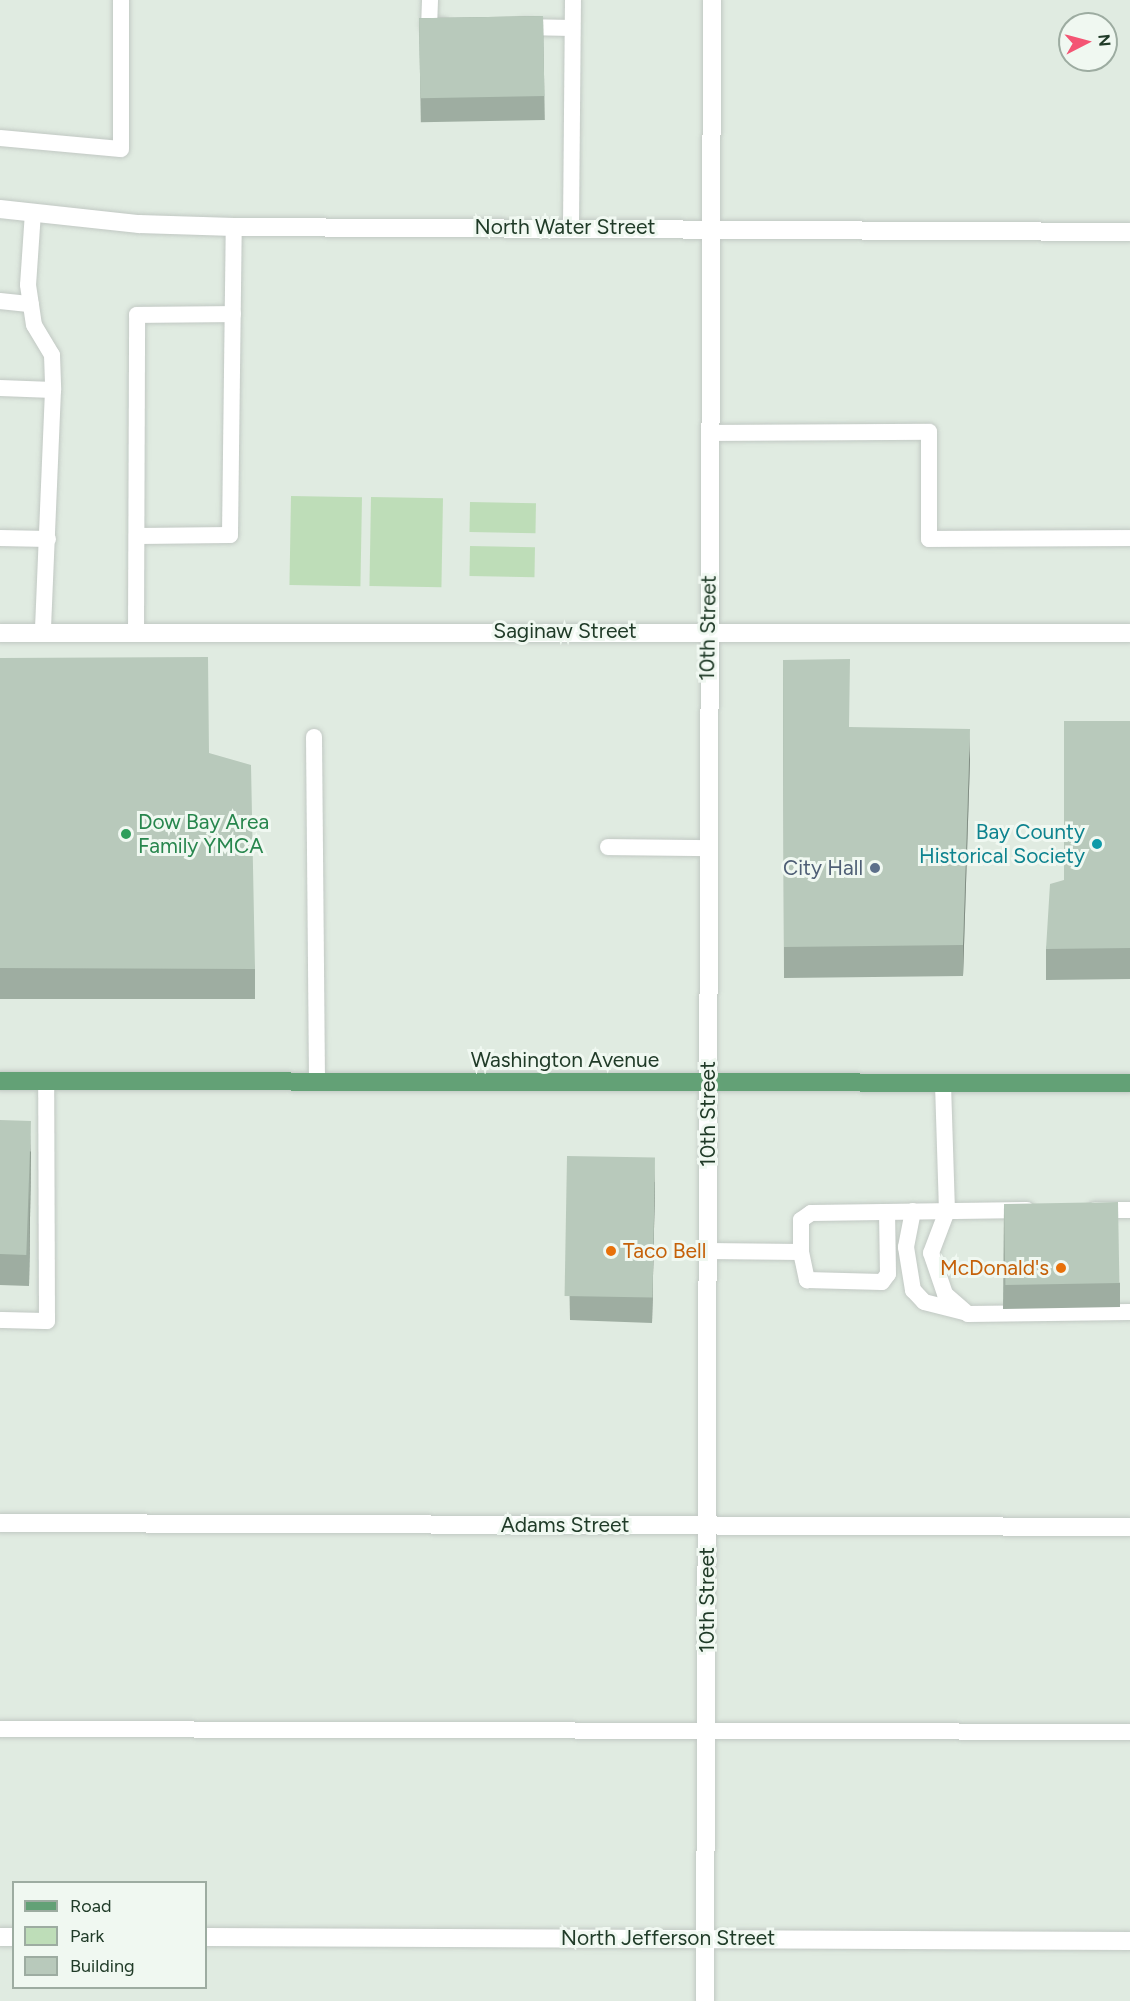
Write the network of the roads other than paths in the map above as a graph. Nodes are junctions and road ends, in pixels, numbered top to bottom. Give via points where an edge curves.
1 (121, 0) edge
2 (430, 0) edge
3 (573, 0) edge
4 (712, 0) edge
5 (465, 26) edge
6 (501, 27) edge
7 (572, 28) junction
8 (0, 138) edge
9 (0, 208) edge
10 (33, 212) junction
11 (712, 226) junction
12 (234, 227) junction
13 (571, 227) junction
14 (1130, 232) edge
15 (0, 301) edge
16 (31, 304) junction
17 (233, 314) junction
18 (0, 388) edge
19 (53, 390) junction
20 (710, 433) junction
21 (139, 536) junction
22 (0, 538) edge
23 (1130, 538) edge
24 (48, 539) junction
25 (707, 631) junction
26 (0, 633) edge
27 (43, 633) junction
28 (136, 633) junction
29 (1130, 633) edge
30 (314, 737) dead end
31 (608, 847) dead end
32 (709, 848) junction
33 (0, 1081) edge
34 (46, 1081) junction
35 (317, 1082) junction
36 (708, 1083) junction
37 (1130, 1083) edge
38 (943, 1084) junction
39 (947, 1210) junction
40 (1047, 1210) edge
41 (1071, 1210) edge
42 (1130, 1210) edge
43 (913, 1211) junction
44 (887, 1212) junction
45 (707, 1251) junction
46 (801, 1252) junction
47 (1130, 1312) edge
48 (968, 1314) junction
49 (0, 1320) edge
50 (0, 1523) edge
51 (707, 1526) junction
52 (1130, 1527) edge
53 (0, 1729) edge
54 (707, 1731) junction
55 (1130, 1732) edge
56 (207, 1937) edge
57 (706, 1938) junction
58 (1130, 1941) edge
59 (705, 2001) edge

1 - 8 lane via 121,149
2 - 5 lane via 429,26
3 - 7 lane
4 - 11 street, 10th Street
6 - 7 lane
7 - 13 lane
9 - 10 street, North Water Street
10 - 12 street, North Water Street via 139,225
10 - 16 lane
11 - 13 street, North Water Street
11 - 14 street, North Water Street
11 - 20 street, 10th Street
12 - 13 street, North Water Street
12 - 17 lane
15 - 16 lane
16 - 19 lane via 34,325 52,355
17 - 21 lane via 230,535
17 - 21 lane via 137,315
18 - 19 lane
19 - 24 lane
20 - 23 lane via 929,432 929,539
20 - 25 street, 10th Street
21 - 28 lane
22 - 24 lane
24 - 27 lane
25 - 28 street, Saginaw Street
25 - 29 street, Saginaw Street
25 - 32 street, 10th Street
26 - 27 street, Saginaw Street
27 - 28 street, Saginaw Street
30 - 35 lane
31 - 32 lane
32 - 36 street, 10th Street
33 - 34 main road, Washington Avenue
34 - 35 main road, Washington Avenue
34 - 49 lane via 47,1321
35 - 36 main road, Washington Avenue
36 - 38 main road, Washington Avenue
36 - 45 street, 10th Street
37 - 38 main road, Washington Avenue
38 - 39 lane
39 - 40 lane
39 - 43 lane
39 - 48 lane via 932,1265 945,1293
41 - 42 lane
43 - 44 lane
43 - 48 lane via 906,1247 913,1290 924,1302
44 - 46 lane via 811,1213 801,1220
44 - 46 lane via 888,1274 882,1282 807,1281
45 - 46 lane
45 - 51 street, 10th Street
47 - 48 lane
50 - 51 street, Adams Street
51 - 52 street, Adams Street
51 - 54 street, 10th Street
53 - 54 lane
54 - 55 lane
54 - 57 street, 10th Street
56 - 57 street, North Jefferson Street
57 - 58 street, North Jefferson Street
57 - 59 street, 10th Street

